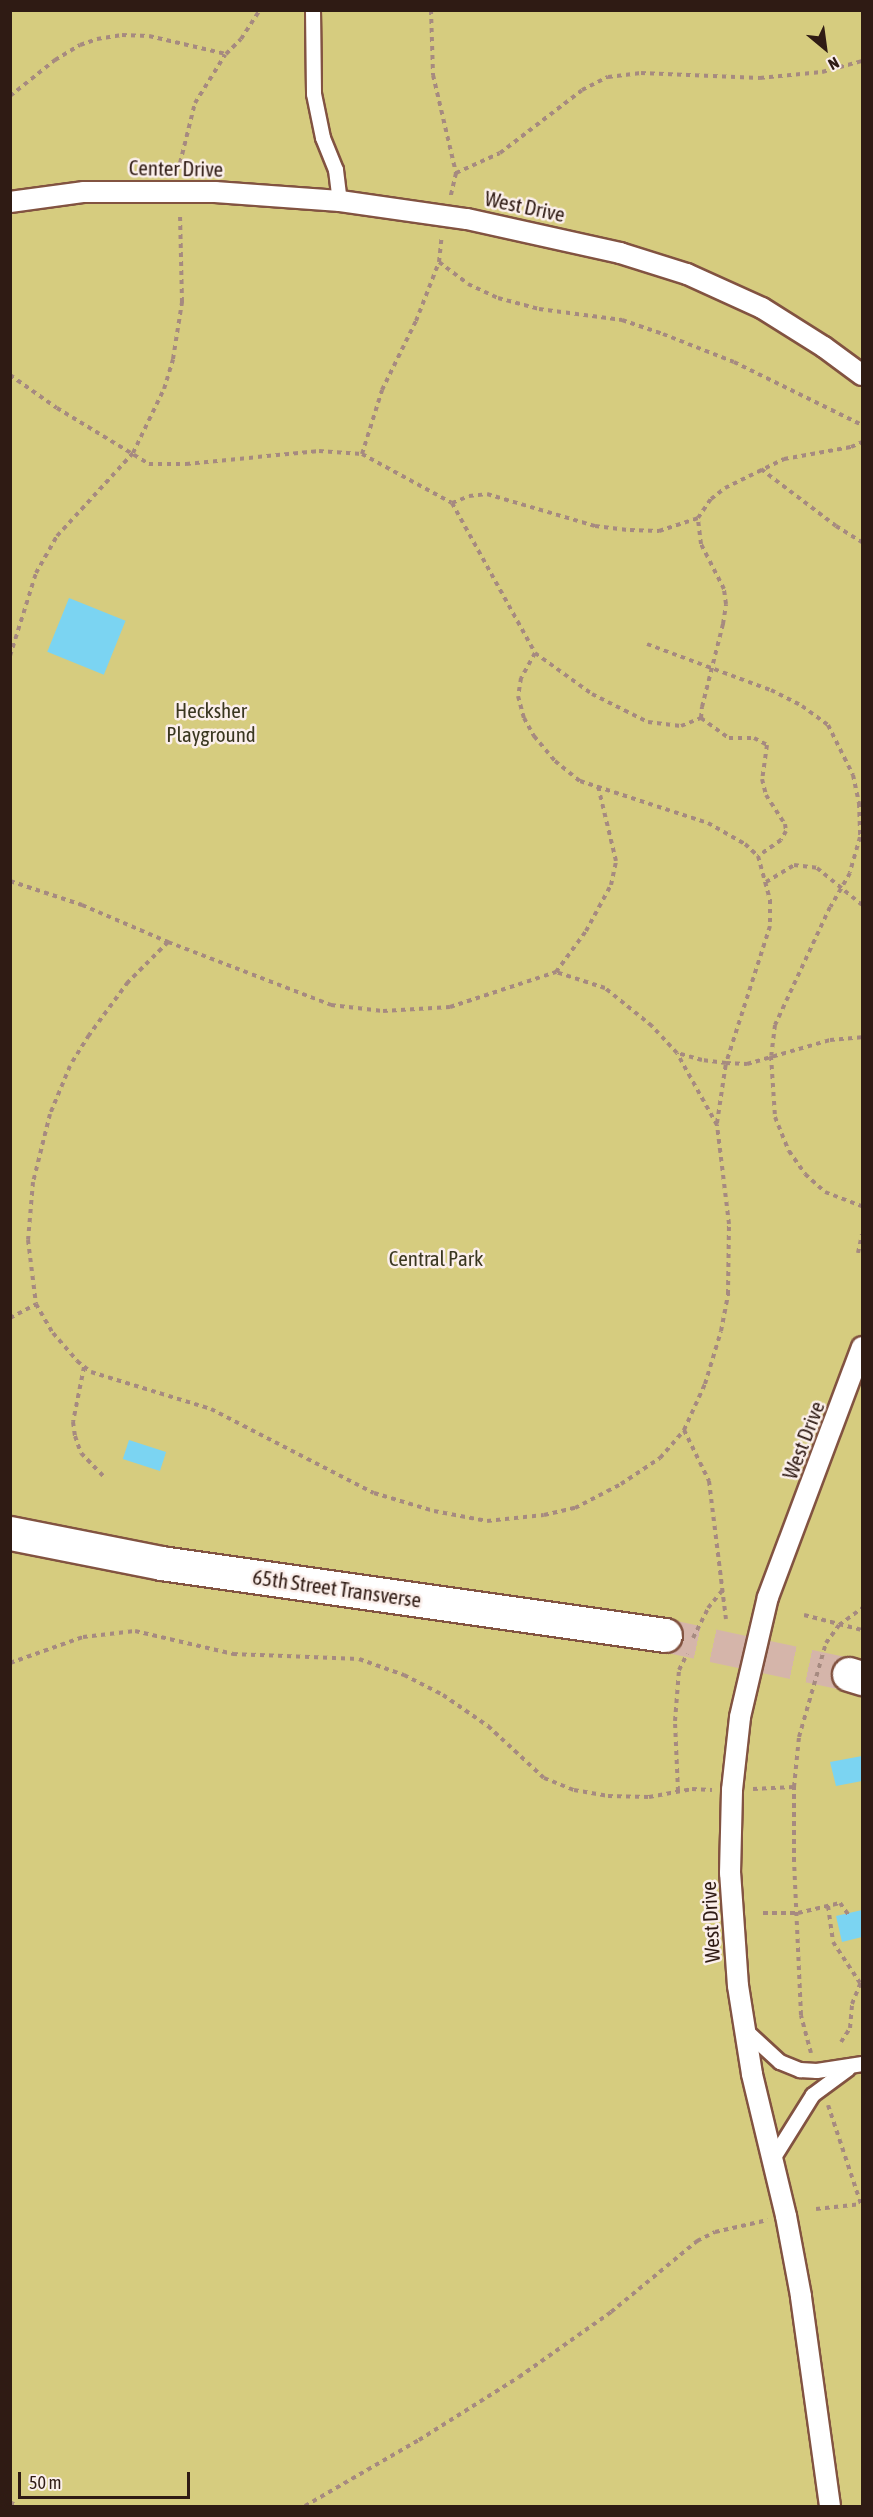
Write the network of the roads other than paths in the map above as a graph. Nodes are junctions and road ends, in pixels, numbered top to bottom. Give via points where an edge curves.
1 (314, 10) edge
2 (340, 201) junction
3 (10, 202) edge
4 (862, 375) edge
5 (862, 1347) edge
6 (10, 1533) edge
7 (665, 1635) tunnel mouth
8 (862, 1672) edge
9 (862, 1678) edge
10 (744, 2029) junction
11 (858, 2065) edge
12 (773, 2159) junction
13 (830, 2506) edge

1 - 2 lane via 314,94 323,138 340,186
2 - 3 street, Center Drive via 124,191
2 - 4 street, West Drive via 447,215 586,244 687,274 762,308
5 - 10 street, West Drive via 768,1597 740,1718 732,1790 732,1909
6 - 7 main road, 65th Street Transverse via 161,1563
8 - 9 main road via 849,1674
10 - 11 lane via 775,2058 791,2067 817,2071
10 - 12 street, West Drive
11 - 12 lane via 813,2095
12 - 13 street, West Drive via 801,2296

